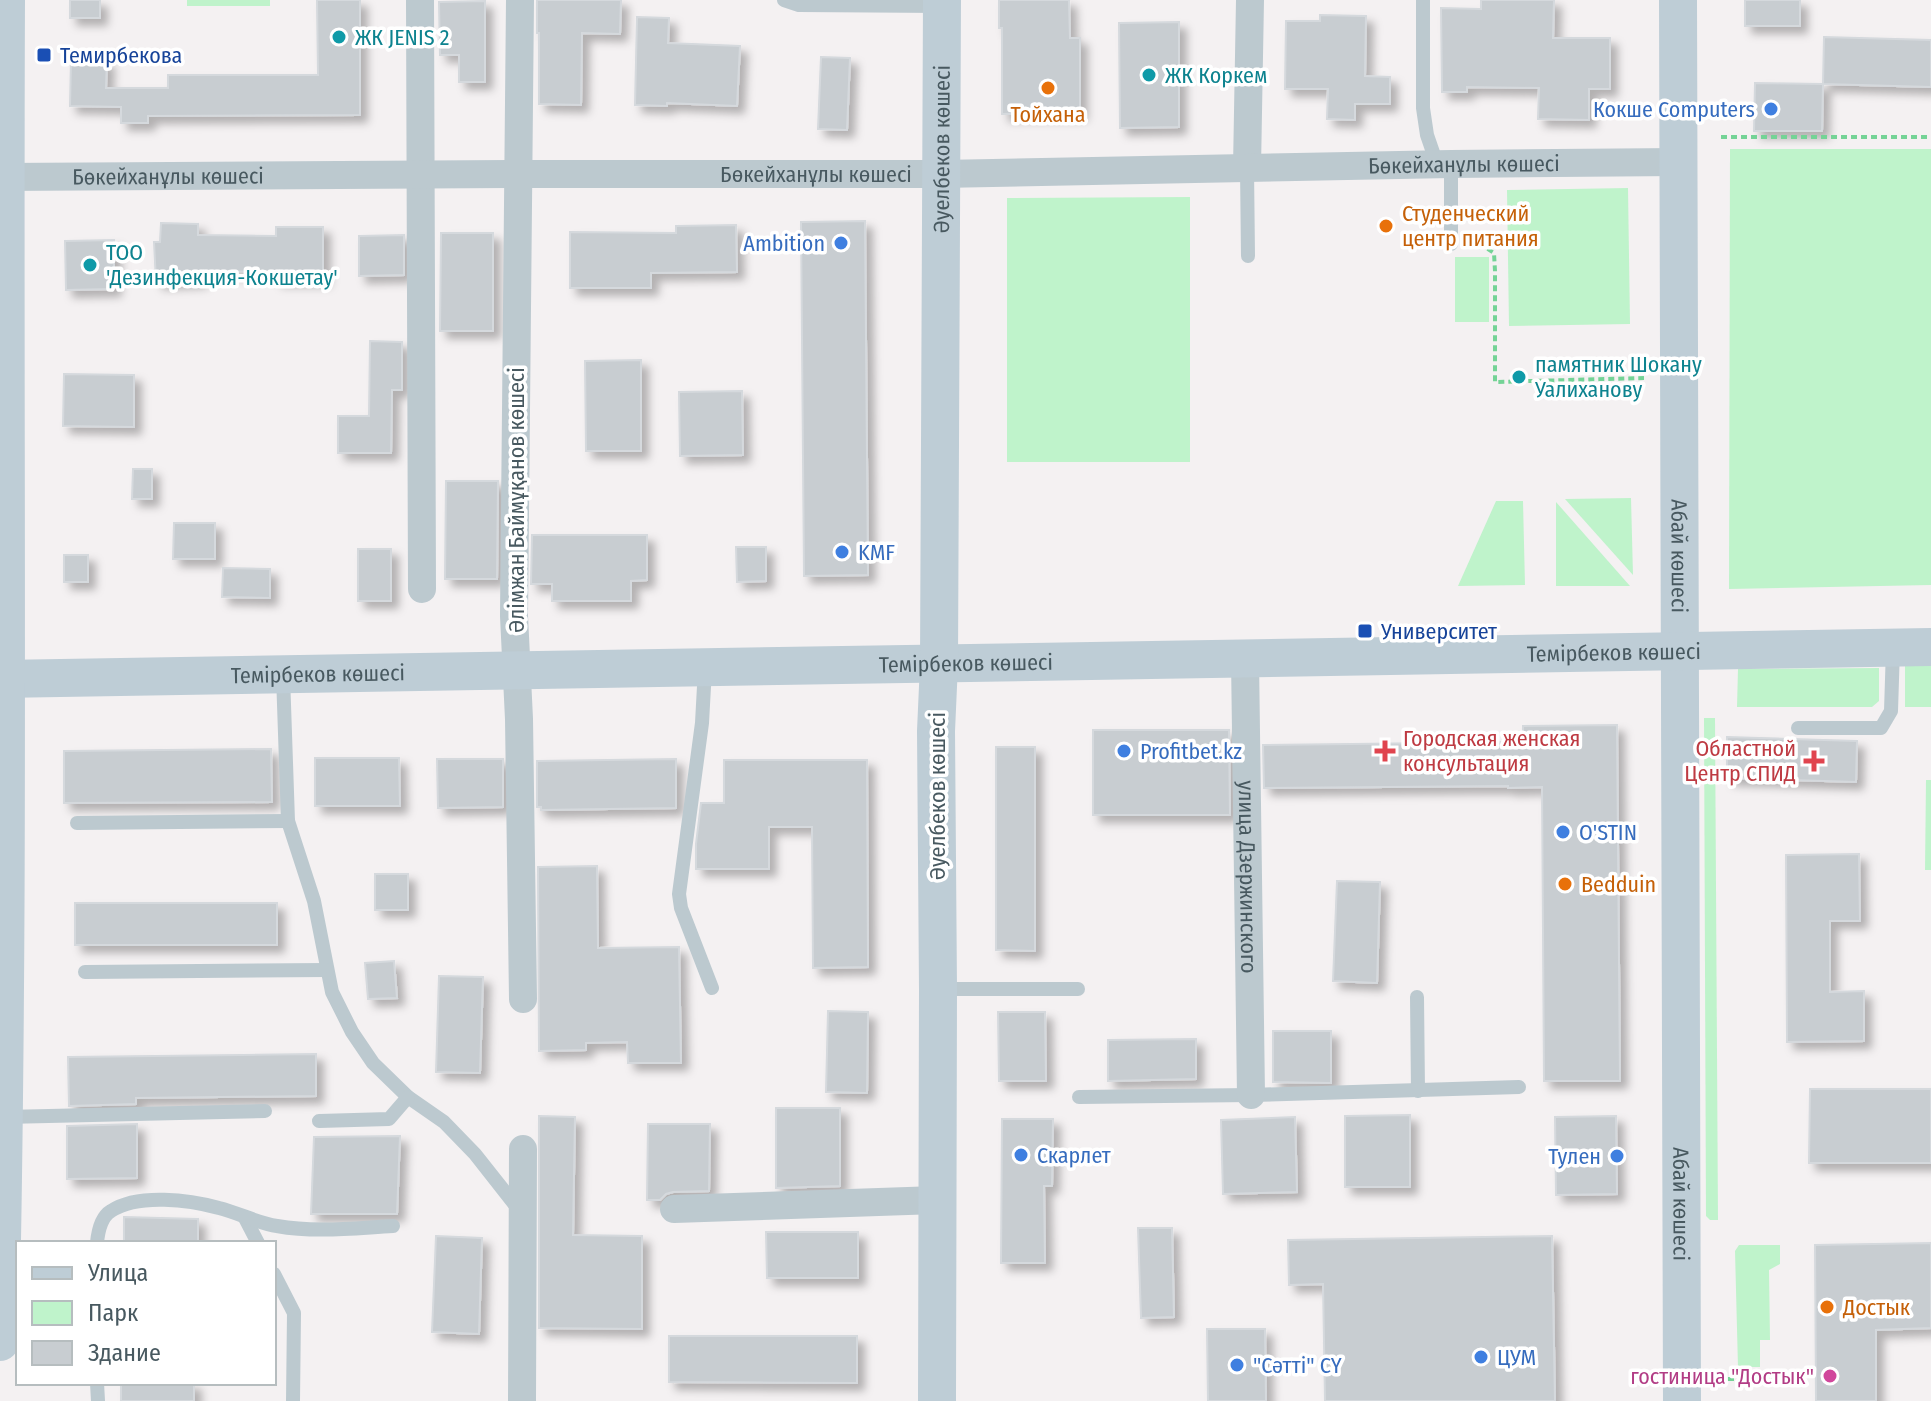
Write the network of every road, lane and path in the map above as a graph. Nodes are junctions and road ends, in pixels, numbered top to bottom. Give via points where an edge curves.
1 (6, 0) edge
2 (420, 0) edge
3 (520, 0) edge
4 (784, 0) edge
5 (1250, 0) edge
6 (1423, 0) edge
7 (1678, 0) edge
8 (942, 3) edge
9 (1721, 137) dead end
10 (1931, 137) edge
11 (1679, 162) junction
12 (1444, 164) junction
13 (1247, 168) junction
14 (421, 174) junction
15 (518, 174) junction
16 (941, 174) junction
17 (3, 177) edge
18 (1451, 244) joint
19 (1248, 256) dead end
20 (1644, 378) dead end
21 (422, 589) dead end
22 (1931, 647) edge
23 (1893, 648) junction
24 (1680, 651) junction
25 (1245, 659) junction
26 (939, 664) junction
27 (705, 668) junction
28 (518, 671) junction
29 (283, 675) junction
30 (3, 679) edge
31 (1798, 728) dead end
32 (288, 821) junction
33 (77, 823) dead end
34 (327, 970) junction
35 (85, 972) dead end
36 (712, 988) dead end
37 (938, 989) junction
38 (1078, 989) dead end
39 (1417, 997) dead end
40 (523, 999) dead end
41 (1519, 1087) dead end
42 (1418, 1091) junction
43 (1251, 1095) junction
44 (408, 1097) junction
45 (1079, 1097) dead end
46 (265, 1111) dead end
47 (4, 1117) junction
48 (319, 1121) dead end
49 (523, 1149) dead end
50 (937, 1200) junction
51 (2, 1208) edge
52 (674, 1209) dead end
53 (524, 1217) junction
54 (245, 1218) junction
55 (393, 1226) dead end
56 (97, 1241) edge
57 (257, 1241) edge
58 (276, 1278) edge
59 (1, 1312) edge
60 (0, 1342) edge
61 (1781, 1378) dead end
62 (1728, 1379) dead end
63 (293, 1401) edge
64 (522, 1401) edge
65 (937, 1401) edge
66 (1682, 1401) edge

1 - 17 street
2 - 14 street
3 - 15 street, Әлімжан Баймұқанов көшесі
4 - 8 lane via 799,5
5 - 13 street
6 - 12 lane via 1423,108 1427,135
7 - 11 street, Абай көшесі
8 - 16 street, Әуелбеков көшесі
9 - 10 path
11 - 12 street, Бөкейханұлы көшесі
11 - 24 street, Абай көшесі
12 - 13 street, Бөкейханұлы көшесі
12 - 18 lane
13 - 16 street, Бөкейханұлы көшесі
13 - 19 lane
14 - 15 street, Бөкейханұлы көшесі
14 - 17 street, Бөкейханұлы көшесі
14 - 21 street
15 - 16 street, Бөкейханұлы көшесі
15 - 28 street, Әлімжан Баймұқанов көшесі
16 - 26 street, Әуелбеков көшесі
17 - 30 street
18 - 20 path via 1480,244 1494,253 1495,382
22 - 23 street, Темірбеков көшесі
23 - 24 street, Темірбеков көшесі
23 - 31 lane via 1891,711 1881,728
24 - 25 street, Темірбеков көшесі
24 - 66 street, Абай көшесі
25 - 26 street, Темірбеков көшесі
25 - 43 street, улица Дзержинского
26 - 27 street, Темірбеков көшесі
26 - 37 street, Әуелбеков көшесі
27 - 28 street, Темірбеков көшесі
27 - 36 lane via 679,894
28 - 29 street, Темірбеков көшесі
28 - 40 street, Әлімжан Баймұқанов көшесі
29 - 30 street, Темірбеков көшесі
29 - 32 lane
30 - 47 street
32 - 33 lane
32 - 34 lane via 314,901
34 - 35 lane
34 - 44 lane via 352,1032 373,1063
37 - 38 lane
37 - 50 street, Әуелбеков көшесі
39 - 42 lane
41 - 42 lane
42 - 43 lane
43 - 45 lane
44 - 48 lane via 389,1119
44 - 53 lane via 444,1122 475,1154
46 - 47 lane
47 - 51 street
49 - 53 street
50 - 52 street
50 - 65 street, Әуелбеков көшесі
51 - 59 street
53 - 64 street
54 - 55 lane via 313,1230
54 - 56 lane via 179,1201 132,1203 110,1211
54 - 57 lane
58 - 63 lane via 294,1313
59 - 60 street
61 - 62 path

